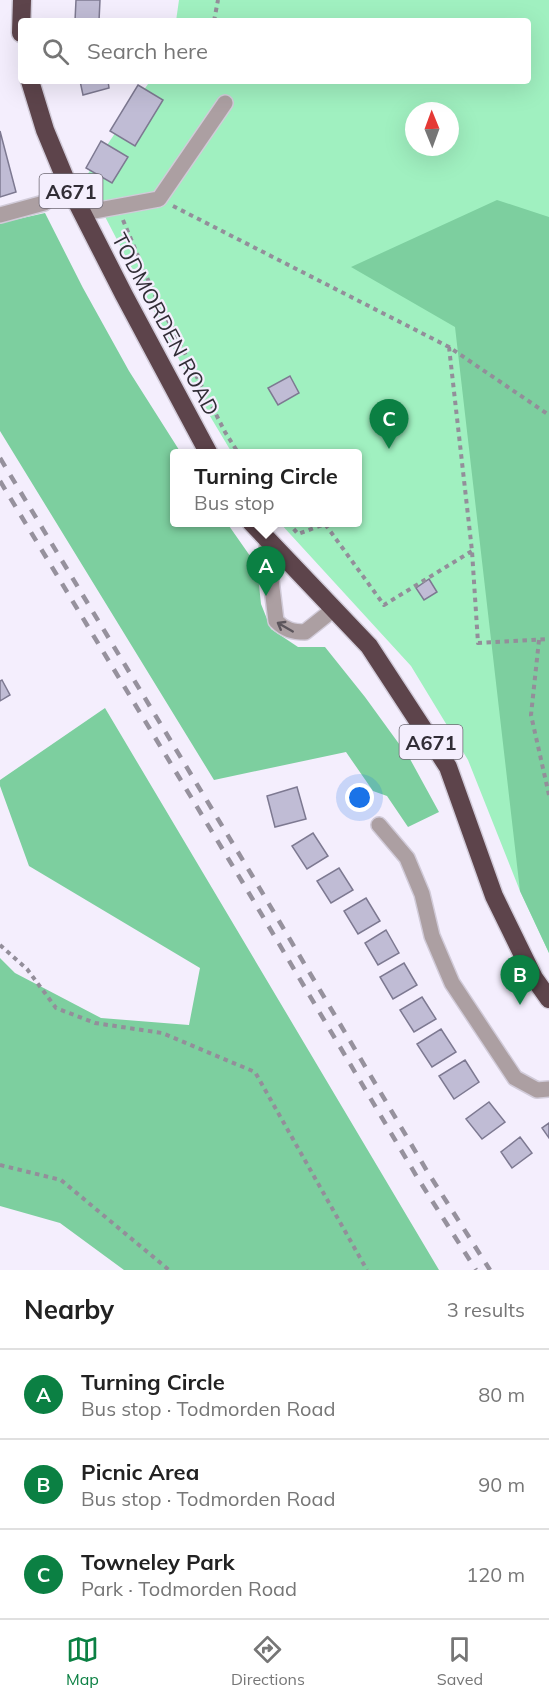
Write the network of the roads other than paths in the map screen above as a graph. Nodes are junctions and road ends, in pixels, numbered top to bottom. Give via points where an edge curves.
1 (22, 0) edge
2 (21, 18) edge
3 (31, 84) edge
4 (225, 104) dead end
5 (67, 183) junction
6 (83, 213) junction
7 (0, 215) edge
8 (207, 449) edge
9 (256, 527) edge
10 (266, 538) junction
11 (334, 609) junction
12 (379, 825) dead end
13 (549, 999) edge
14 (549, 1089) edge

1 - 2 highway
3 - 5 highway, TODMORDEN ROAD / A671
4 - 6 street via 159,199
5 - 6 highway, TODMORDEN ROAD / A671
5 - 7 street via 44,203
6 - 8 highway, TODMORDEN ROAD / A671
9 - 10 highway, A671
10 - 11 highway, A671
11 -> 10 street via 305,633 283,628 276,621
11 - 13 highway, A671 via 369,646 448,767 494,896 534,978
12 - 14 street via 407,858 422,894 432,936 452,982 515,1078 537,1090

